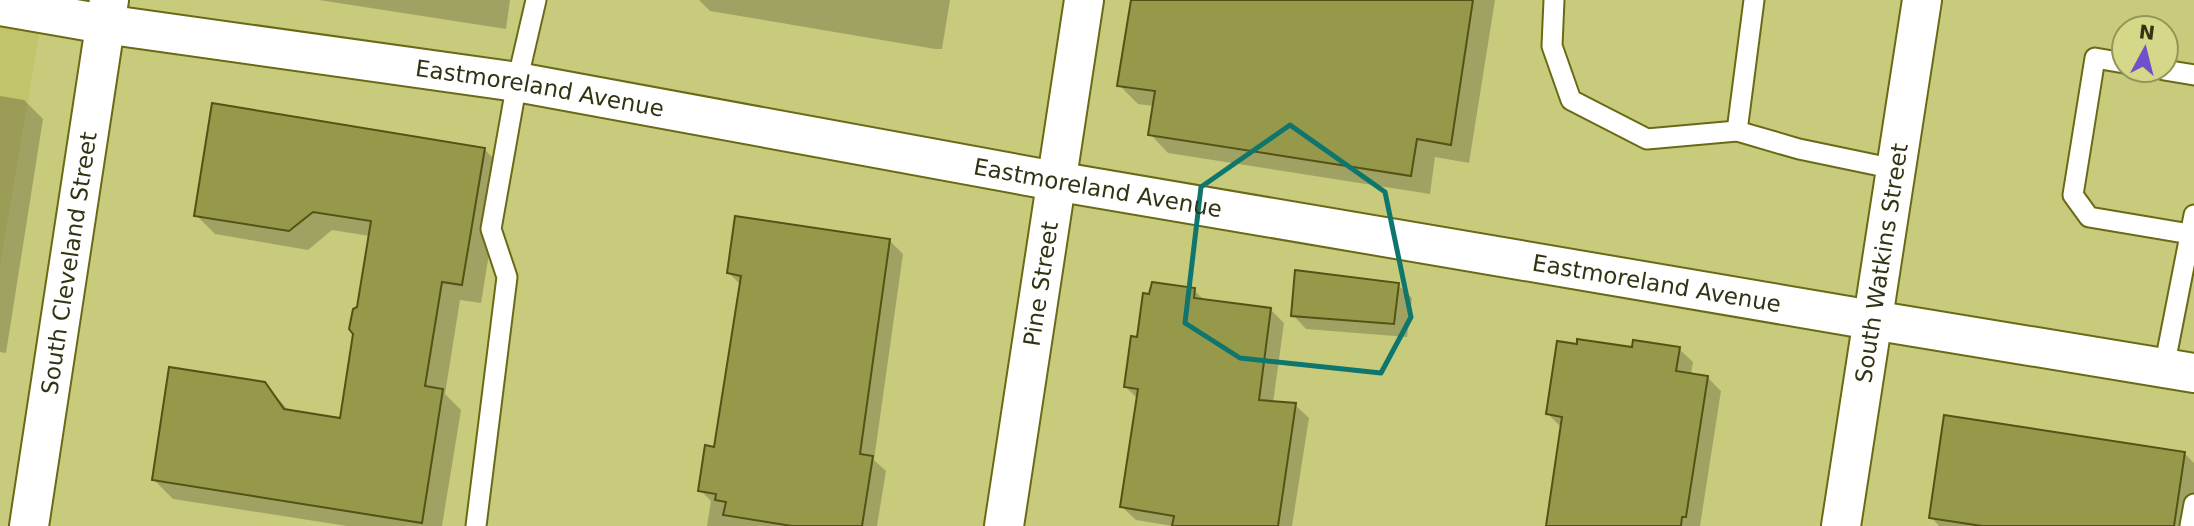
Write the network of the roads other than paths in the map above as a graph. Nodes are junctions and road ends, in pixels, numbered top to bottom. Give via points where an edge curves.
1 (536, 0) edge
2 (1084, 0) edge
3 (1554, 0) edge
4 (1754, 0) edge
5 (1922, 0) edge
6 (0, 6) edge
7 (107, 12) edge
8 (2110, 61) edge
9 (517, 82) junction
10 (1737, 131) junction
11 (1895, 169) junction
12 (1055, 181) junction
13 (2192, 224) edge
14 (1872, 320) junction
15 (2179, 370) edge
16 (2194, 504) edge
17 (29, 526) edge
18 (476, 526) edge
19 (1004, 526) edge
20 (1841, 526) edge
21 (2190, 526) edge

1 - 9 lane
2 - 12 street, Pine Street
3 - 10 lane via 1552,46 1571,100 1647,139
4 - 10 lane
5 - 11 street, South Watkins Street
6 - 7 street, Eastmoreland Avenue
7 - 9 street, Eastmoreland Avenue
7 - 17 street, South Cleveland Street
8 - 13 lane via 2095,58 2073,195 2089,217
9 - 12 street, Eastmoreland Avenue
9 - 18 lane via 491,229 507,276
10 - 11 lane
11 - 14 street, South Watkins Street
12 - 14 street, Eastmoreland Avenue
12 - 19 street, Pine Street
13 - 15 lane
14 - 15 street, Eastmoreland Avenue
14 - 20 street, South Watkins Street
16 - 21 lane

